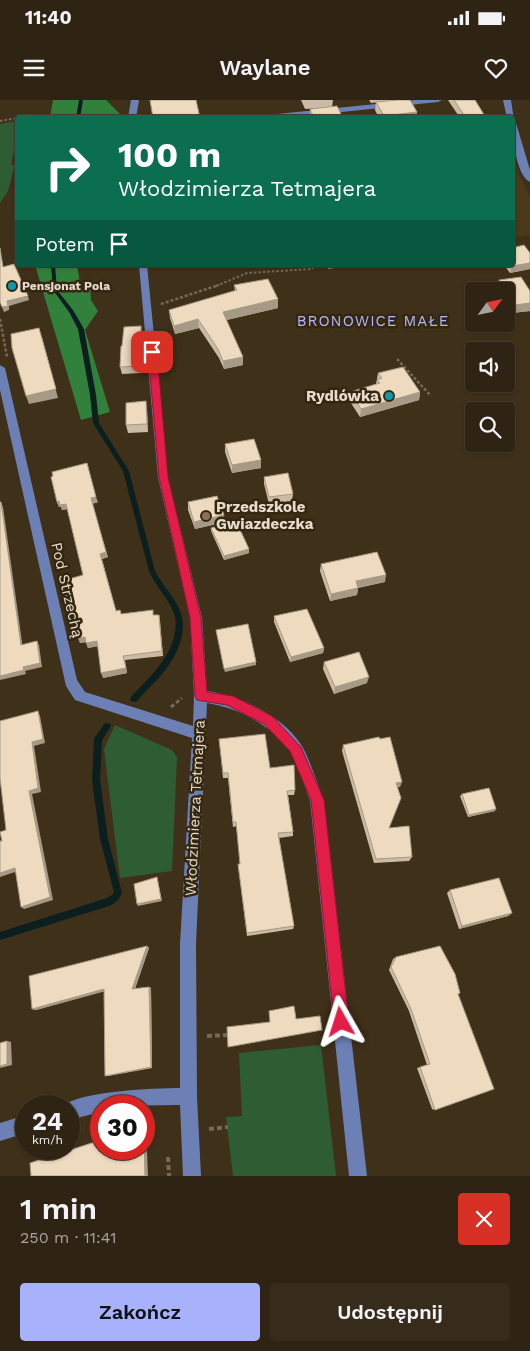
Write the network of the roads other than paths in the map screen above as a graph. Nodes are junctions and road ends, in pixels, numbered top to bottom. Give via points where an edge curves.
1 (135, 100) edge
2 (438, 100) edge
3 (507, 100) edge
4 (132, 115) edge
5 (287, 115) edge
6 (510, 115) edge
7 (515, 135) edge
8 (530, 180) edge
9 (144, 267) edge
10 (4, 366) edge
11 (201, 696) junction
12 (198, 734) junction
13 (188, 1097) junction
14 (80, 1107) edge
15 (15, 1127) edge
16 (0, 1132) edge
17 (192, 1176) edge
18 (358, 1176) edge

1 - 4 street
2 - 5 street
3 - 6 street
7 - 8 street
9 - 11 street, Włodzimierza Tetmajera via 164,477 196,618
10 - 12 street, Pod Strzechą via 71,682 80,696
11 - 12 street, Włodzimierza Tetmajera
11 - 18 street via 228,700 268,720 295,747 317,800
12 - 13 street, Włodzimierza Tetmajera via 188,944
13 - 14 street via 167,1096
13 - 17 street, Włodzimierza Tetmajera
15 - 16 street

